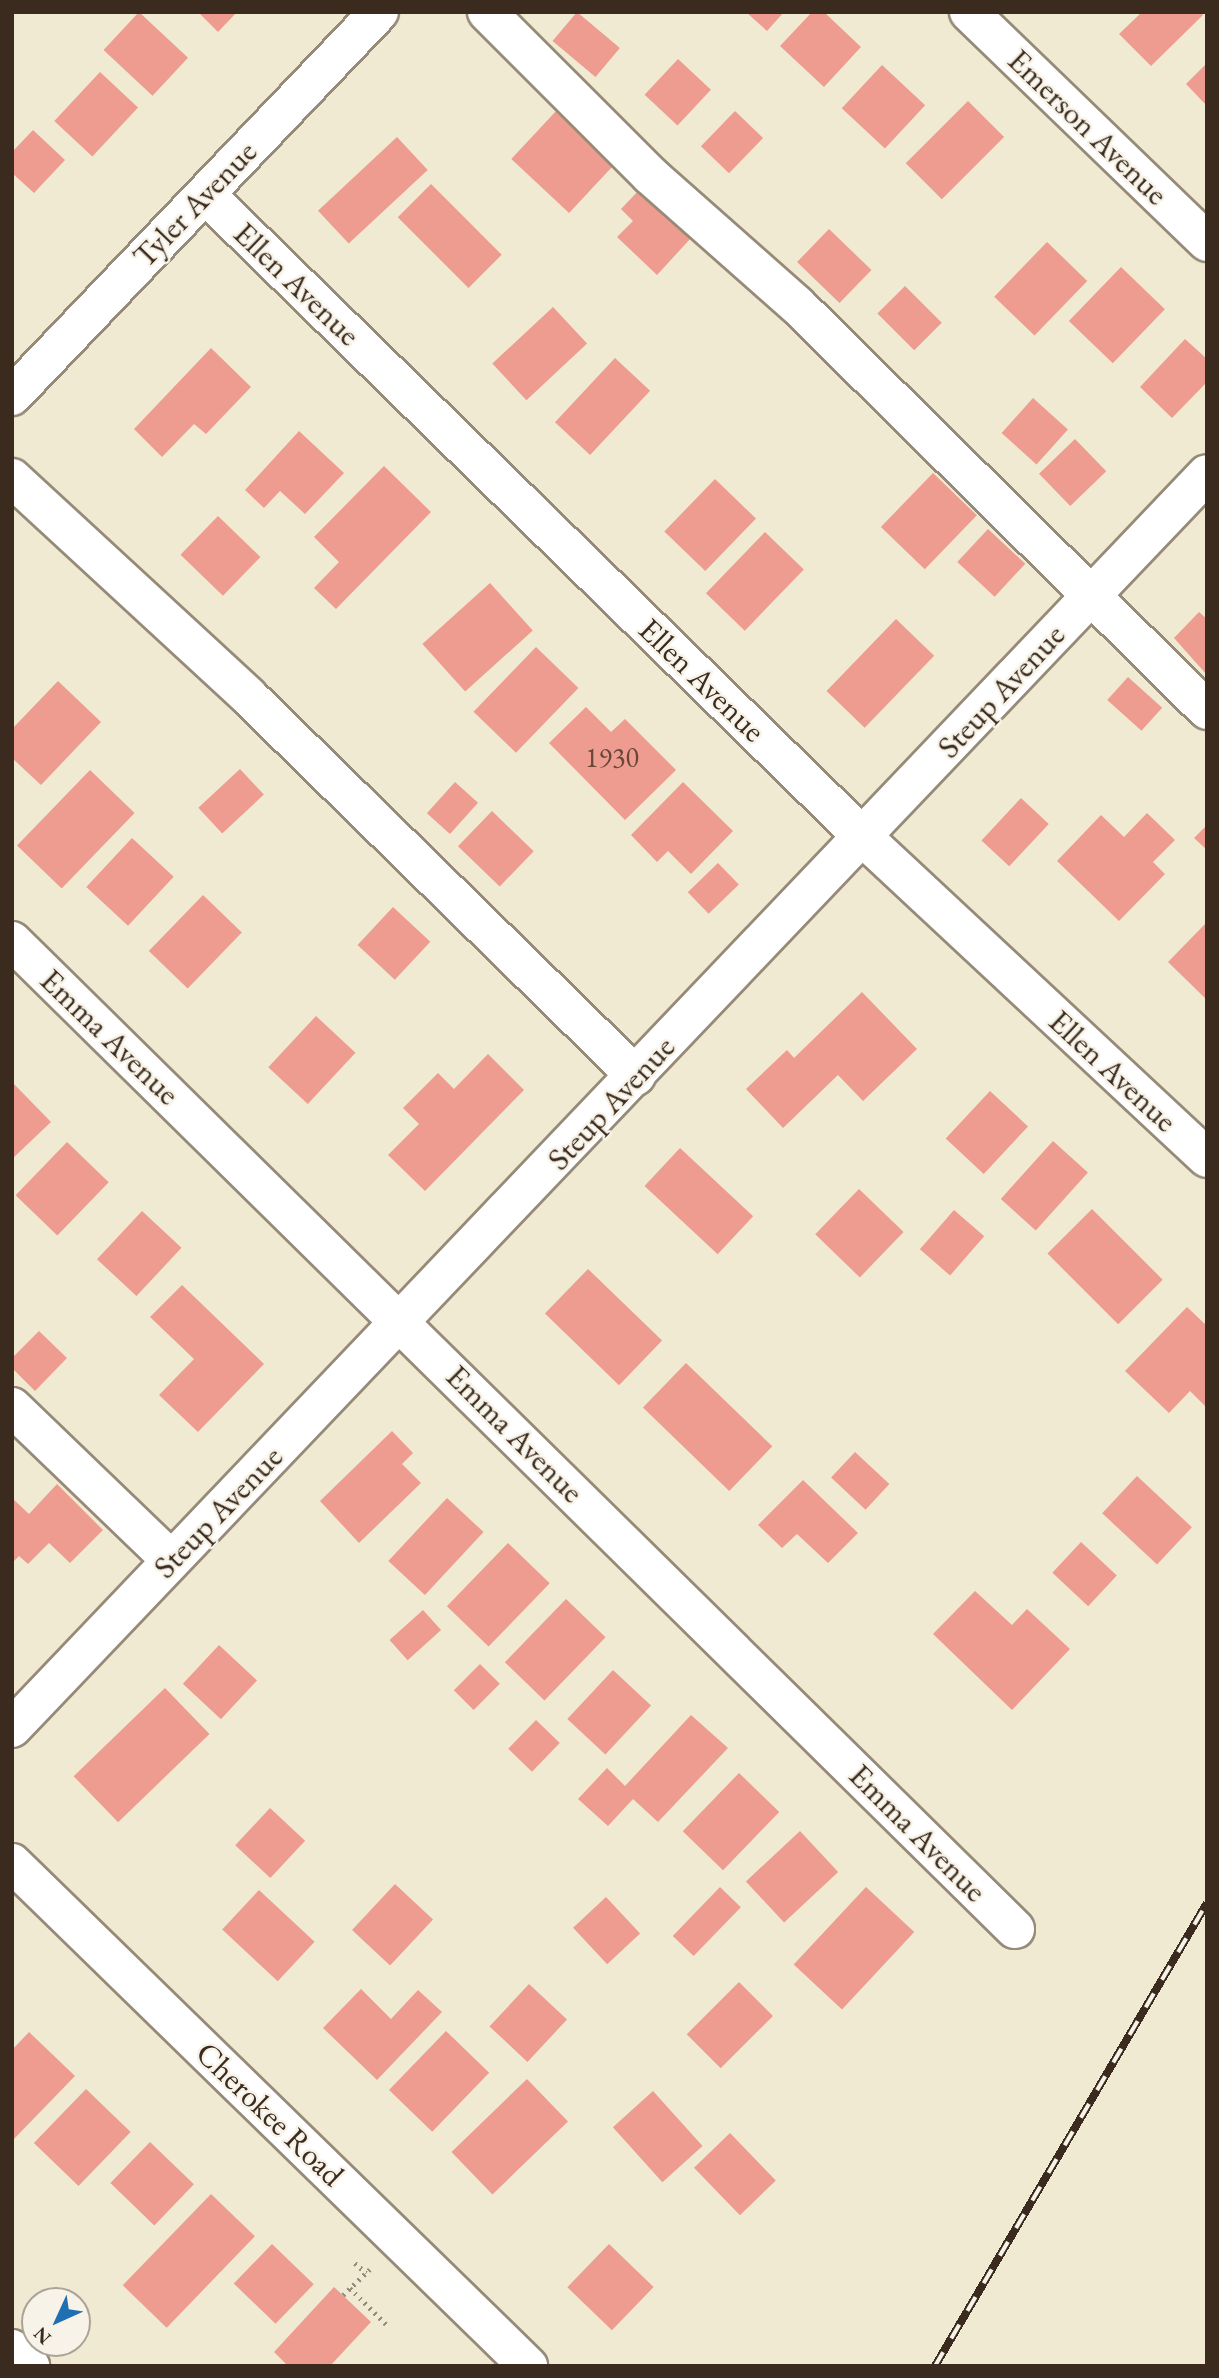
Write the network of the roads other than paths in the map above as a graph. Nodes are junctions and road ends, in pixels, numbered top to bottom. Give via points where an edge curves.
1 (379, 12) edge
2 (487, 12) edge
3 (969, 12) edge
4 (205, 194) junction
5 (1207, 242) edge
6 (12, 396) edge
7 (1207, 474) edge
8 (12, 478) edge
9 (1091, 596) junction
10 (1207, 710) edge
11 (864, 838) junction
12 (12, 942) edge
13 (636, 1076) junction
14 (1207, 1158) edge
15 (403, 1322) junction
16 (12, 1407) edge
17 (171, 1560) junction
18 (12, 1728) edge
19 (12, 1863) edge
20 (1015, 1929) dead end
21 (12, 2348) edge
22 (30, 2366) edge
23 (528, 2366) edge

1 - 4 street, Tyler Avenue
2 - 9 street via 650,175 797,305
3 - 5 street, Emerson Avenue
4 - 6 street, Tyler Avenue
4 - 11 street, Ellen Avenue
7 - 9 street, Steup Avenue
8 - 13 street via 248,696
9 - 10 street
9 - 11 street, Steup Avenue
11 - 13 street, Steup Avenue
11 - 14 street, Ellen Avenue
12 - 15 street, Emma Avenue
13 - 15 street, Steup Avenue
15 - 17 street, Steup Avenue
15 - 20 street, Emma Avenue
16 - 17 street
17 - 18 street, Steup Avenue
19 - 23 street, Cherokee Road
21 - 22 street

